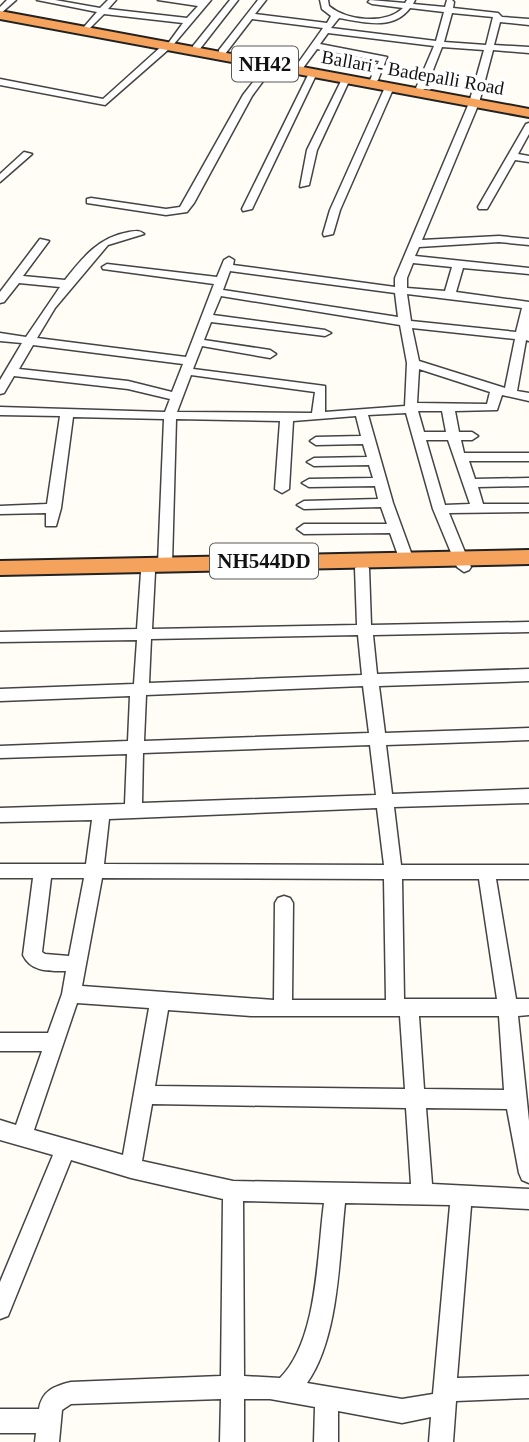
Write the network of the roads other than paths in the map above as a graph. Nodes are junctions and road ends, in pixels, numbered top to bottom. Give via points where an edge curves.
1 (12, 0) edge
2 (41, 0) edge
3 (112, 0) edge
4 (162, 0) edge
5 (234, 0) edge
6 (262, 0) edge
7 (324, 0) edge
8 (451, 0) edge
9 (372, 1) edge
10 (206, 2) edge
11 (410, 3) edge
12 (448, 10) junction
13 (103, 11) junction
14 (0, 13) edge
15 (336, 15) junction
16 (250, 16) junction
17 (362, 19) junction
18 (497, 19) junction
19 (190, 21) junction
20 (529, 22) edge
21 (88, 27) junction
22 (328, 28) junction
23 (357, 34) junction
24 (439, 44) junction
25 (168, 45) junction
26 (315, 46) junction
27 (491, 47) junction
28 (196, 48) junction
29 (529, 50) edge
30 (222, 52) junction
31 (271, 65) junction
32 (307, 69) junction
33 (346, 79) junction
34 (374, 80) junction
35 (0, 82) edge
36 (389, 87) junction
37 (421, 88) junction
38 (475, 101) junction
39 (529, 111) edge
40 (529, 125) edge
41 (27, 154) dead end
42 (511, 156) junction
43 (529, 159) edge
44 (5, 171) edge
45 (0, 179) edge
46 (304, 186) dead end
47 (91, 201) dead end
48 (483, 207) dead end
49 (247, 209) dead end
50 (139, 234) dead end
51 (328, 234) dead end
52 (44, 241) dead end
53 (529, 242) edge
54 (417, 244) junction
55 (409, 259) junction
56 (458, 264) junction
57 (107, 267) dead end
58 (529, 271) edge
59 (16, 279) junction
60 (67, 284) junction
61 (219, 287) junction
62 (403, 290) junction
63 (450, 295) junction
64 (0, 300) edge
65 (529, 303) edge
66 (206, 318) junction
67 (405, 323) junction
68 (325, 333) dead end
69 (0, 337) edge
70 (525, 337) edge
71 (30, 340) junction
72 (196, 342) junction
73 (270, 354) dead end
74 (413, 363) junction
75 (187, 366) junction
76 (11, 372) junction
77 (0, 390) edge
78 (504, 392) junction
79 (176, 397) junction
80 (529, 397) edge
81 (411, 408) junction
82 (448, 408) junction
83 (0, 411) edge
84 (361, 412) junction
85 (67, 413) junction
86 (170, 416) junction
87 (318, 417) junction
88 (287, 418) junction
89 (419, 436) junction
90 (453, 436) junction
91 (472, 436) dead end
92 (369, 440) junction
93 (316, 441) dead end
94 (513, 456) junction
95 (459, 457) junction
96 (529, 457) edge
97 (375, 461) junction
98 (314, 462) dead end
99 (380, 482) junction
100 (523, 482) edge
101 (309, 483) dead end
102 (470, 483) junction
103 (282, 489) dead end
104 (386, 503) junction
105 (304, 505) dead end
106 (54, 508) junction
107 (529, 508) edge
108 (440, 509) junction
109 (478, 509) junction
110 (0, 510) edge
111 (51, 523) dead end
112 (395, 528) junction
113 (304, 529) dead end
114 (529, 557) edge
115 (406, 558) junction
116 (462, 562) junction
117 (529, 566) edge
118 (0, 568) edge
119 (156, 568) junction
120 (362, 568) junction
121 (0, 576) edge
122 (529, 627) edge
123 (365, 629) junction
124 (146, 634) junction
125 (0, 637) edge
126 (529, 675) edge
127 (371, 680) junction
128 (139, 690) junction
129 (0, 695) edge
130 (529, 734) edge
131 (379, 740) junction
132 (134, 746) junction
133 (0, 752) edge
134 (529, 796) edge
135 (386, 801) junction
136 (133, 810) junction
137 (101, 813) junction
138 (0, 816) edge
139 (486, 871) junction
140 (0, 872) edge
141 (43, 872) junction
142 (393, 872) junction
143 (529, 872) edge
144 (94, 873) junction
145 (284, 903) dead end
146 (77, 964) junction
147 (71, 994) junction
148 (160, 1001) junction
149 (508, 1007) junction
150 (529, 1007) edge
151 (283, 1008) junction
152 (402, 1009) junction
153 (0, 1042) edge
154 (54, 1042) junction
155 (144, 1095) junction
156 (416, 1100) junction
157 (520, 1105) edge
158 (0, 1130) edge
159 (22, 1137) junction
160 (66, 1149) junction
161 (131, 1168) junction
162 (529, 1173) edge
163 (233, 1191) junction
164 (337, 1193) junction
165 (422, 1195) junction
166 (461, 1195) junction
167 (529, 1199) edge
168 (0, 1308) edge
169 (232, 1387) junction
170 (529, 1387) edge
171 (285, 1390) junction
172 (444, 1396) junction
173 (327, 1398) junction
174 (0, 1421) edge
175 (47, 1431) edge
176 (232, 1442) edge
177 (326, 1442) edge
178 (441, 1442) edge

1 - 14 street
2 - 13 street
3 - 13 street
4 - 10 street
5 - 28 street
6 - 16 street
7 - 15 street via 325,7
8 - 12 street
9 - 11 street
9 - 17 street
10 - 19 street
11 - 12 street
11 - 17 street via 401,16 388,21
12 - 18 street via 493,13
12 - 24 street
13 - 19 street
13 - 21 street
14 - 21 highway, Ballari - Badepalli Road / NH42
14 - 25 highway, Ballari - Badepalli Road / NH42
15 - 17 street
15 - 22 street
16 - 22 street
16 - 30 street
17 - 23 street
18 - 20 street
18 - 27 street
19 - 25 street
21 - 25 highway, Ballari - Badepalli Road / NH42
22 - 23 street
22 - 26 street
23 - 24 street
24 - 27 street
24 - 37 street
25 - 28 highway, Ballari - Badepalli Road / NH42
25 - 31 highway, Ballari - Badepalli Road / NH42
25 - 35 street via 105,102
26 - 32 street
26 - 34 street via 384,59
27 - 29 street
27 - 38 street
28 - 30 highway, Ballari - Badepalli Road / NH42
30 - 32 highway, Ballari - Badepalli Road / NH42
31 - 32 highway, Ballari - Badepalli Road / NH42
31 - 47 street via 248,95 183,210 166,212
32 - 33 highway, Ballari - Badepalli Road / NH42
32 - 34 highway, Ballari - Badepalli Road / NH42
32 - 49 street
33 - 36 highway, Ballari - Badepalli Road / NH42
33 - 46 street via 312,150
34 - 37 highway, Ballari - Badepalli Road / NH42
36 - 38 highway, Ballari - Badepalli Road / NH42
36 - 51 street
37 - 38 highway, Ballari - Badepalli Road / NH42
38 - 39 highway, Ballari - Badepalli Road / NH42
38 - 54 street
40 - 42 street
41 - 44 street
42 - 43 street
42 - 48 street
44 - 45 street
50 - 60 street via 104,243
52 - 59 street
53 - 54 street via 499,239
54 - 55 street
55 - 56 street
55 - 62 street via 401,278
56 - 58 street
56 - 63 street
57 - 61 street
59 - 60 street
59 - 64 street
60 - 71 street
61 - 62 street via 228,264
61 - 66 street
61 - 67 street
62 - 63 street
62 - 67 street
63 - 65 street
65 - 70 street
66 - 68 street
66 - 72 street
67 - 70 street
67 - 74 street
69 - 71 street
70 - 78 street
71 - 75 street
71 - 76 street
72 - 73 street
72 - 75 street
74 - 78 street
74 - 81 street
75 - 79 street
75 - 87 street via 318,388 322,391
76 - 77 street
76 - 79 street via 128,385
78 - 80 street
78 - 82 street via 492,408
79 - 86 street
81 - 82 street
81 - 84 street
81 - 89 street
82 - 90 street
83 - 85 street
84 - 87 street
84 - 92 street
85 - 86 street
85 - 106 street
86 - 88 street
86 - 119 street
87 - 88 street
88 - 103 street
89 - 90 street
89 - 108 street
90 - 91 street
90 - 95 street
92 - 93 street
92 - 97 street
94 - 95 street
94 - 96 street
94 - 100 street
95 - 102 street
97 - 98 street
97 - 99 street
99 - 101 street
99 - 104 street
100 - 102 street
102 - 109 street
104 - 105 street
104 - 112 street
106 - 110 street
106 - 111 street
107 - 109 street
108 - 109 street
108 - 116 street
112 - 113 street
112 - 115 street
114 - 116 highway, NH544DD
115 - 116 highway, NH544DD
115 - 119 highway, NH544DD
116 - 117 highway, NH544DD
116 - 120 highway, NH544DD
118 - 119 highway, NH544DD
119 - 120 highway, NH544DD
119 - 121 highway, NH544DD
119 - 124 street
120 - 123 street
122 - 123 street
123 - 124 street
123 - 127 street
124 - 125 street
124 - 128 street
126 - 127 street
127 - 128 street
127 - 131 street
128 - 129 street
128 - 132 street
130 - 131 street
131 - 132 street
131 - 135 street
132 - 133 street
132 - 136 street
134 - 135 street
135 - 136 street
135 - 142 street
136 - 137 street
137 - 138 street
137 - 144 street
139 - 142 street
139 - 143 street
139 - 149 street
140 - 141 street
141 - 144 street
141 - 146 street via 32,955 41,962
142 - 144 street
142 - 152 street
144 - 146 street
145 - 151 street
146 - 147 street
147 - 148 street
147 - 154 street
148 - 151 street
148 - 155 street
149 - 150 street
149 - 152 street
149 - 157 street
151 - 152 street
152 - 156 street
153 - 154 street
154 - 159 street
155 - 156 street
155 - 161 street
156 - 157 street
156 - 165 street
157 - 162 street
158 - 159 street
159 - 160 street
160 - 161 street
160 - 168 street
161 - 163 street
163 - 164 street
163 - 169 street
164 - 165 street
164 - 171 street via 310,1351 304,1367
165 - 166 street
166 - 167 street
166 - 172 street
169 - 171 street
169 - 175 street via 71,1393 54,1399
169 - 176 street
170 - 172 street
171 - 173 street
172 - 173 street via 402,1411
172 - 178 street
173 - 177 street
174 - 175 street

